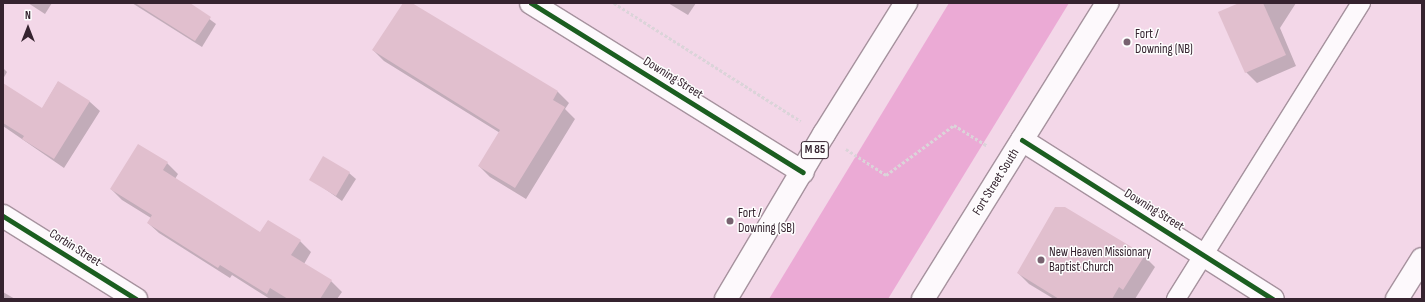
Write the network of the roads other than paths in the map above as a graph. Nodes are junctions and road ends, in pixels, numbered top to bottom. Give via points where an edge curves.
1 (531, 3) edge
2 (906, 3) edge
3 (1107, 3) edge
4 (1360, 3) edge
5 (1022, 140) junction
6 (803, 172) junction
7 (3, 216) edge
8 (1204, 255) junction
9 (1422, 259) edge
10 (136, 299) edge
11 (726, 299) edge
12 (923, 299) edge
13 (1176, 299) edge
14 (1273, 299) edge
15 (1397, 299) edge

1 - 6 street, Downing Street
2 - 6 street, M 85
3 - 5 street, Fort Street South
4 - 8 lane
5 - 8 street, Downing Street
5 - 12 street, Fort Street South
6 - 11 street, M 85
7 - 10 street, Corbin Street
8 - 13 lane
8 - 14 street, Downing Street
9 - 15 street

